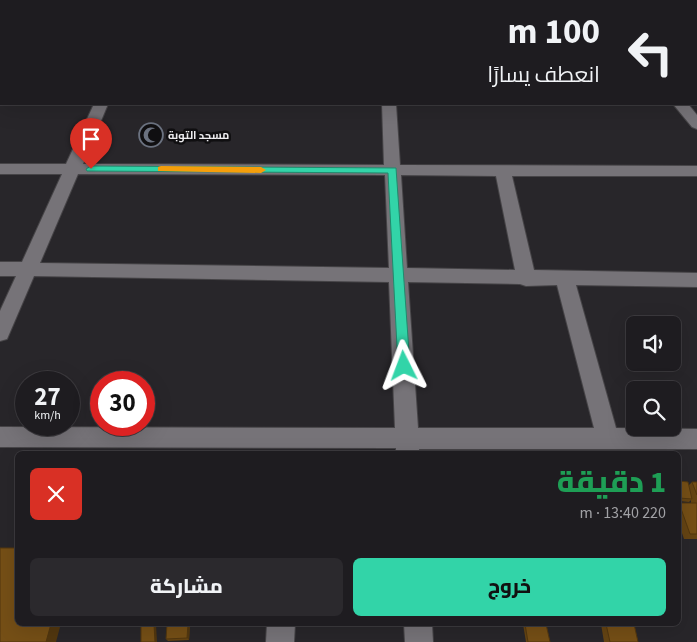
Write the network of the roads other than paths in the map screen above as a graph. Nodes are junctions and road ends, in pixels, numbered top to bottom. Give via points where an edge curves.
1 (101, 105) edge
2 (389, 105) edge
3 (681, 105) edge
4 (697, 124) edge
5 (0, 169) edge
6 (72, 169) junction
7 (393, 170) junction
8 (503, 171) junction
9 (697, 171) edge
10 (0, 269) edge
11 (28, 269) junction
12 (399, 277) junction
13 (526, 279) junction
14 (565, 279) junction
15 (697, 280) edge
16 (0, 333) edge
17 (0, 437) edge
18 (608, 439) junction
19 (697, 440) edge
20 (294, 446) edge
21 (408, 446) edge
22 (281, 626) edge
23 (418, 626) edge
24 (280, 642) edge
25 (418, 642) edge

1 - 6 street
2 - 7 street
3 - 4 street
5 - 6 street
6 - 7 street
6 - 11 street
7 - 8 street
7 - 12 street
8 - 9 street
8 - 13 street
10 - 11 street
11 - 12 street
11 - 16 street
12 - 13 street
12 - 21 street
13 - 14 street
14 - 15 street
14 - 18 street
17 - 20 street
18 - 19 street
18 - 21 street
20 - 21 street
22 - 24 street
23 - 25 street

